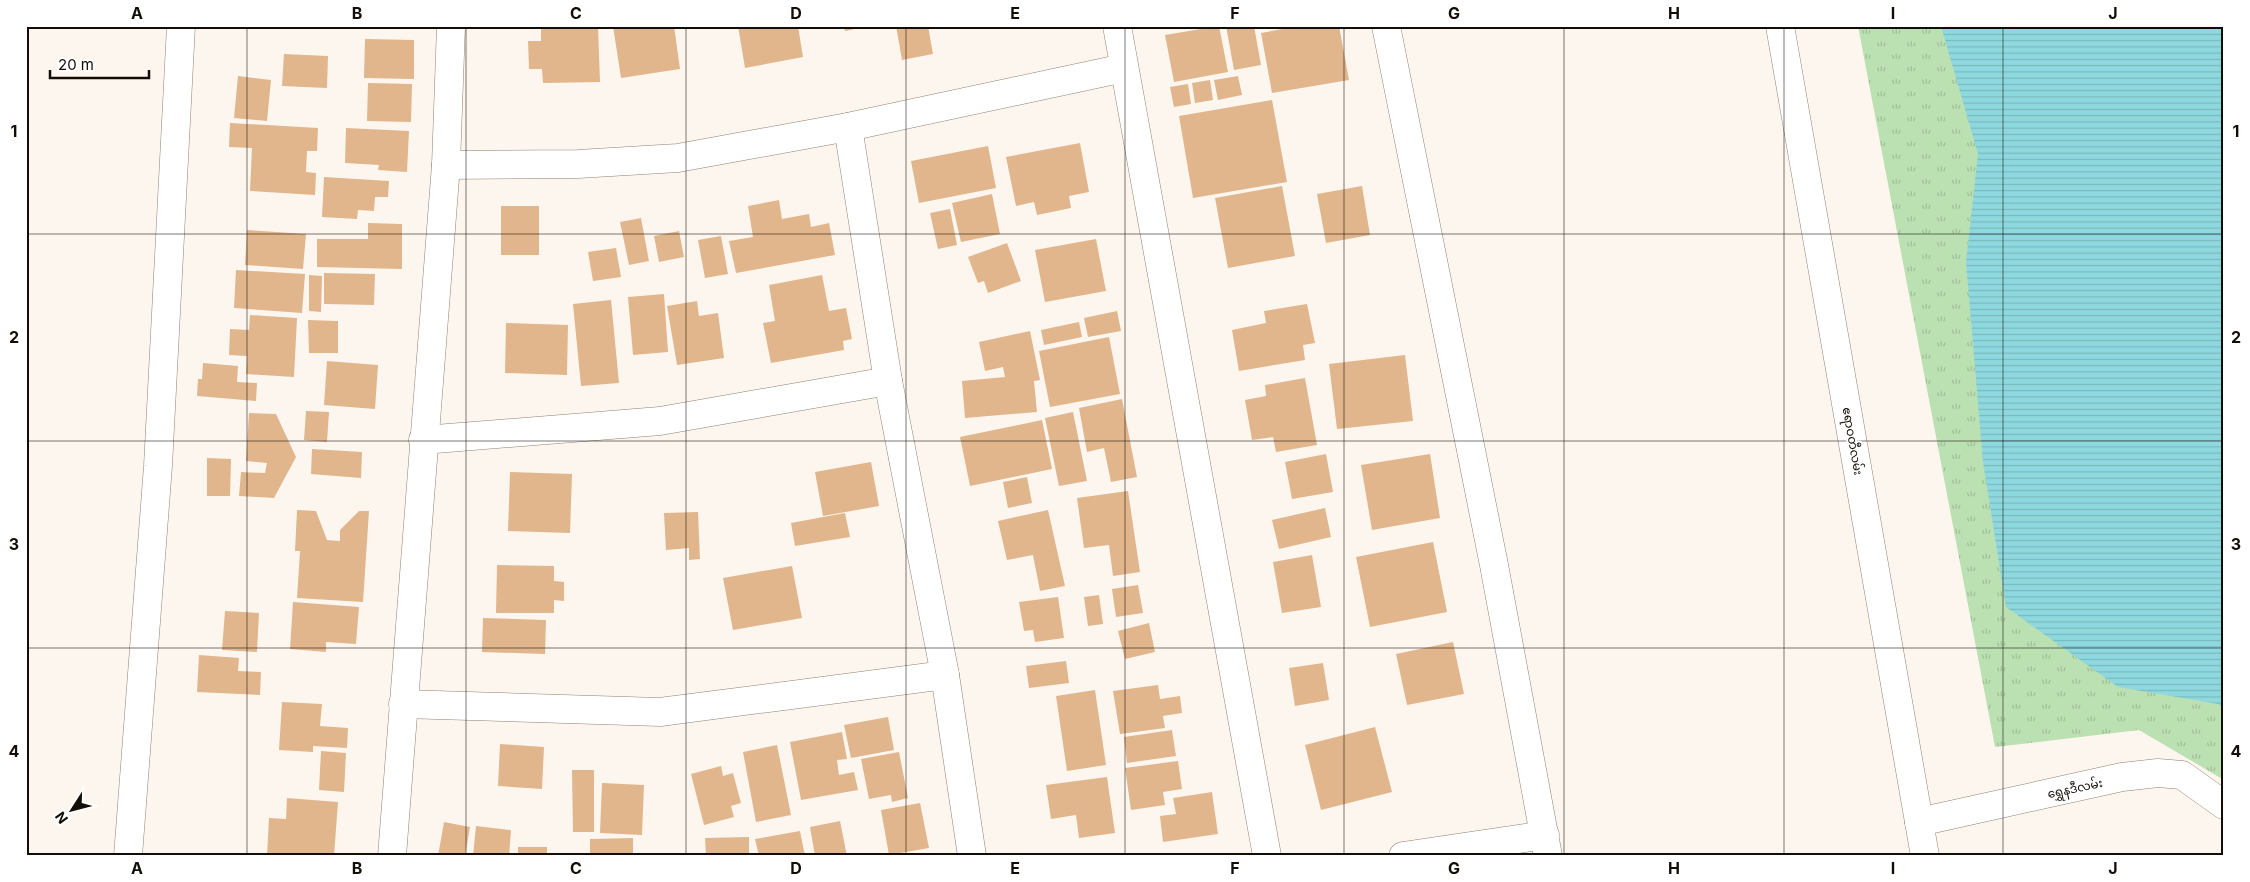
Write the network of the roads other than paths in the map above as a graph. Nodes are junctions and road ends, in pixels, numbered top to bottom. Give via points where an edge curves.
1 (181, 26) edge
2 (451, 26) edge
3 (1117, 26) edge
4 (1386, 26) edge
5 (1780, 26) edge
6 (1124, 68) junction
7 (848, 127) junction
8 (446, 165) junction
9 (888, 381) junction
10 (423, 440) junction
11 (944, 675) junction
12 (403, 704) junction
13 (2224, 805) edge
14 (1919, 822) junction
15 (1547, 846) edge
16 (128, 856) edge
17 (392, 856) edge
18 (972, 856) edge
19 (1267, 856) edge
20 (1403, 856) edge
21 (1925, 856) edge

1 - 16 street via 158,466
2 - 8 street
3 - 6 street
4 - 15 street
5 - 14 street, ဧရာဝတီလမ်း
6 - 7 street
6 - 19 street
7 - 8 street via 678,158 578,164
7 - 9 street
8 - 10 street
9 - 10 street via 660,421
9 - 11 street
10 - 12 street
11 - 12 street via 660,712
11 - 18 street
12 - 17 street
13 - 14 street, ရွှေနဒီလမ်း via 2182,775 2158,773 2122,777
14 - 21 street, ဧရာဝတီလမ်း
15 - 20 street

